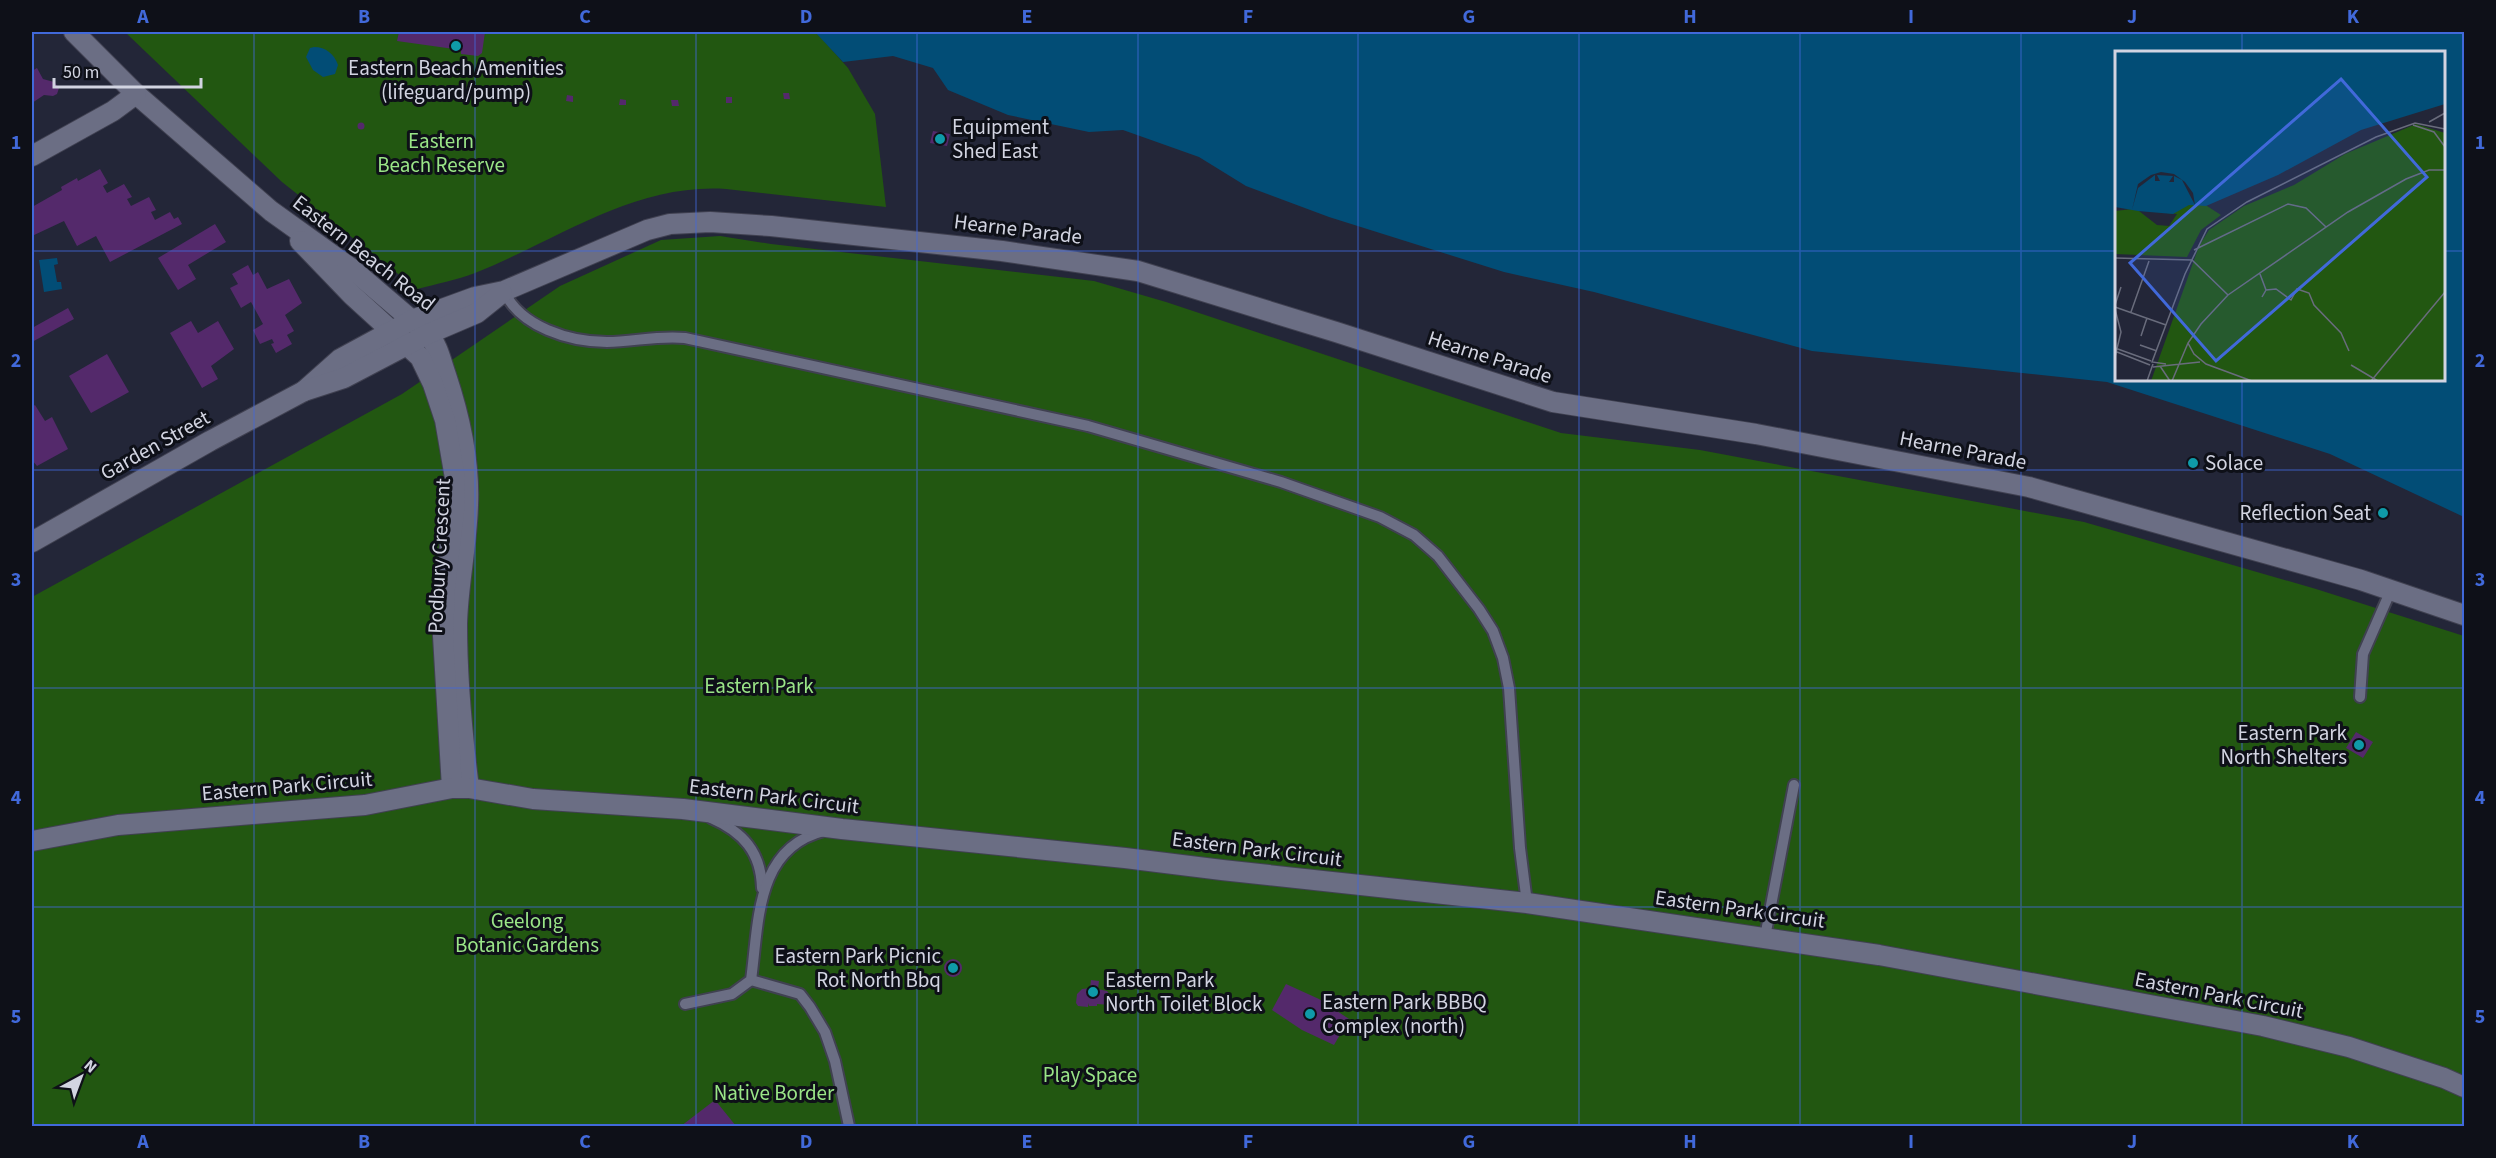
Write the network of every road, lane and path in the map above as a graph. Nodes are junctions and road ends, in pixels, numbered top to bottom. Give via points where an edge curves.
1 (74, 32) edge
2 (136, 94) junction
3 (32, 156) edge
4 (271, 211) junction
5 (504, 291) junction
6 (412, 320) junction
7 (391, 330) junction
8 (428, 334) junction
9 (407, 344) junction
10 (304, 391) junction
11 (32, 542) edge
12 (2391, 590) junction
13 (2464, 615) edge
14 (2360, 697) dead end
15 (1794, 785) dead end
16 (460, 788) junction
17 (683, 809) junction
18 (842, 829) junction
19 (32, 841) edge
20 (762, 900) junction
21 (1527, 903) junction
22 (1765, 937) junction
23 (751, 980) junction
24 (685, 1004) dead end
25 (2464, 1087) edge
26 (849, 1126) edge

1 - 2 street, Eastern Beach Road
2 - 3 street
2 - 4 street, Eastern Beach Road
4 - 6 street, Eastern Beach Road via 346,263
4 - 7 street, Eastern Beach Road
5 - 6 street, Hearne Parade
5 - 8 street, Hearne Parade via 477,313
5 - 12 street, Hearne Parade via 636,233 691,223 771,226 1096,263 1170,280 1552,402 1756,434 1999,480
5 - 21 lane via 516,309 534,322 578,339 696,340 1056,419 1281,482 1407,530 1438,556 1479,609 1503,658 1509,688
6 - 7 street, Garden Street
6 - 8 street, Eastern Beach Road
7 - 9 street, Eastern Beach Road
7 - 10 street, Garden Street via 340,359
8 - 9 street, Garden Street
8 - 16 street, Podbury Crescent via 436,345 455,404 468,471 457,645
9 - 10 street, Garden Street via 344,378
9 - 16 street, Podbury Crescent via 422,359 436,391 449,433 455,478 443,636
10 - 11 street, Garden Street
12 - 13 street, Hearne Parade
12 - 14 lane via 2363,654
15 - 22 lane
16 - 17 street, Eastern Park Circuit via 518,798
16 - 19 street, Eastern Park Circuit via 365,806 118,825
17 - 18 street, Eastern Park Circuit
17 - 20 lane via 724,824 748,843 759,865
18 - 20 lane via 816,833 788,849 770,872
18 - 21 street, Eastern Park Circuit
20 - 23 lane
21 - 22 street, Eastern Park Circuit
22 - 25 street, Eastern Park Circuit via 2263,1026 2349,1047
23 - 24 lane via 732,994
23 - 26 lane via 800,994 810,1007 825,1032 835,1061

